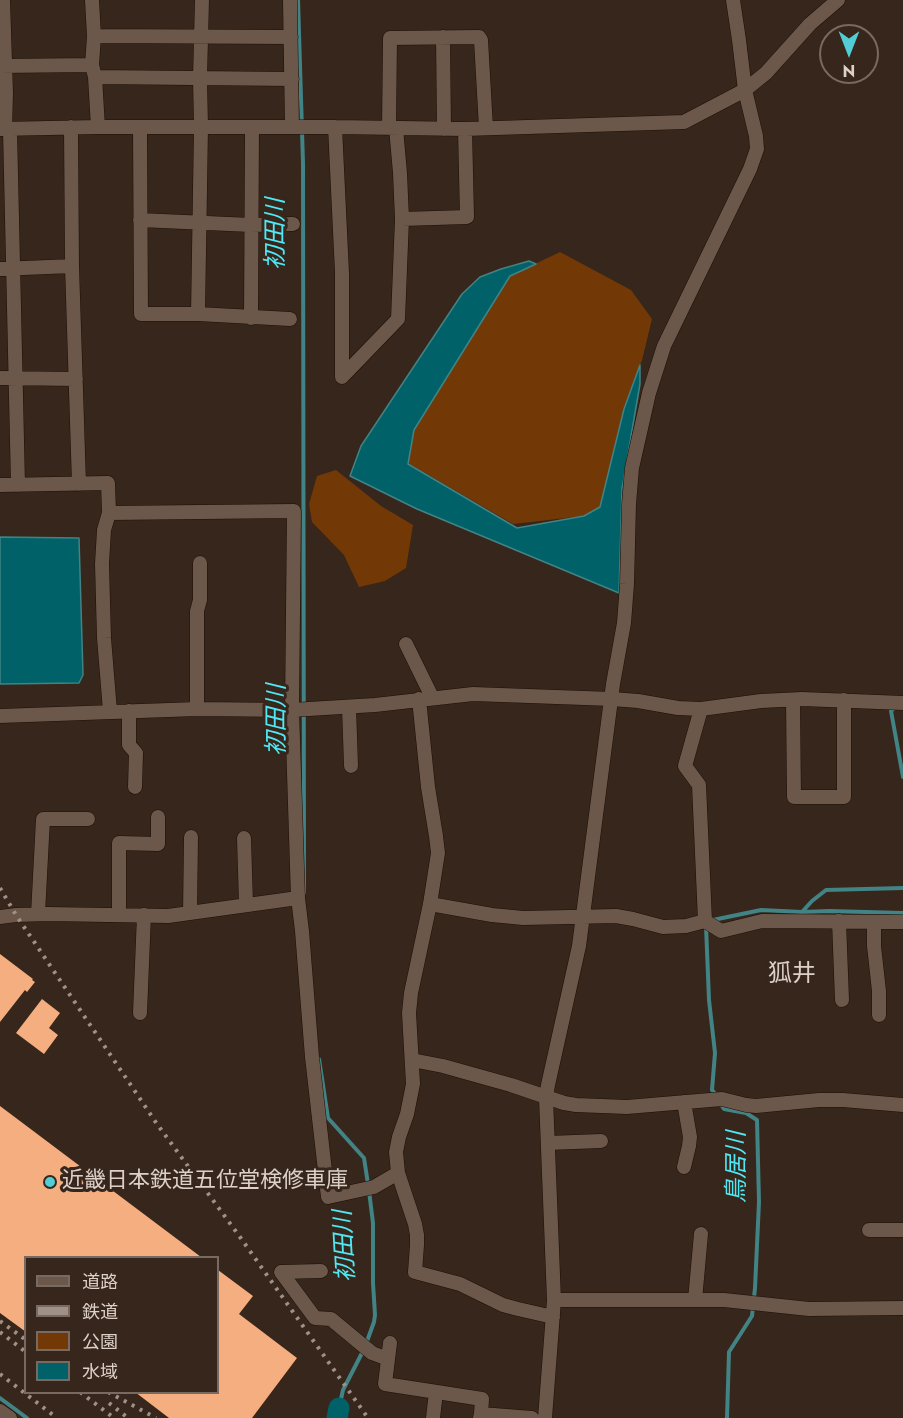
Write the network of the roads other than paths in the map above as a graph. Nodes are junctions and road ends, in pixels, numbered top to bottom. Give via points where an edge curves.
1 (3, 0) edge
2 (79, 0) edge
3 (92, 0) edge
4 (202, 0) edge
5 (290, 0) edge
6 (733, 0) edge
7 (838, 0) edge
8 (94, 36) junction
9 (201, 36) junction
10 (291, 37) junction
11 (443, 37) junction
12 (2, 66) edge
13 (94, 71) junction
14 (200, 78) junction
15 (292, 79) junction
16 (745, 90) junction
17 (71, 127) junction
18 (98, 127) junction
19 (140, 127) junction
20 (201, 127) junction
21 (252, 127) junction
22 (292, 127) junction
23 (335, 127) junction
24 (392, 128) junction
25 (486, 128) junction
26 (5, 129) edge
27 (444, 129) junction
28 (465, 129) junction
29 (402, 219) junction
30 (140, 220) junction
31 (199, 223) junction
32 (293, 224) dead end
33 (251, 225) junction
34 (72, 266) junction
35 (7, 268) edge
36 (198, 314) junction
37 (251, 318) junction
38 (290, 319) dead end
39 (0, 378) edge
40 (16, 378) junction
41 (76, 379) junction
42 (79, 484) junction
43 (0, 485) edge
44 (18, 485) junction
45 (109, 513) junction
46 (200, 563) dead end
47 (406, 644) dead end
48 (426, 698) junction
49 (612, 699) junction
50 (793, 700) junction
51 (843, 700) junction
52 (901, 706) edge
53 (349, 707) junction
54 (196, 709) junction
55 (701, 709) junction
56 (292, 710) junction
57 (110, 711) junction
58 (129, 711) junction
59 (0, 716) edge
60 (351, 766) dead end
61 (135, 787) dead end
62 (158, 817) dead end
63 (88, 819) dead end
64 (191, 837) dead end
65 (244, 838) dead end
66 (298, 898) junction
67 (246, 904) junction
68 (430, 904) junction
69 (190, 912) junction
70 (39, 914) junction
71 (119, 915) junction
72 (144, 915) junction
73 (583, 916) junction
74 (0, 917) edge
75 (705, 921) junction
76 (839, 921) junction
77 (874, 922) junction
78 (903, 922) edge
79 (842, 1000) dead end
80 (140, 1013) dead end
81 (879, 1015) dead end
82 (412, 1060) junction
83 (546, 1098) junction
84 (684, 1102) junction
85 (903, 1105) edge
86 (601, 1141) dead end
87 (548, 1143) junction
88 (684, 1167) dead end
89 (398, 1173) junction
90 (869, 1230) dead end
91 (903, 1230) edge
92 (701, 1234) dead end
93 (321, 1271) dead end
94 (554, 1300) junction
95 (695, 1300) junction
96 (903, 1308) edge
97 (553, 1317) junction
98 (390, 1342) dead end
99 (388, 1359) junction
100 (436, 1392) junction
101 (0, 1411) edge
102 (480, 1416) edge
103 (10, 1418) edge
104 (433, 1418) edge
105 (532, 1418) edge
106 (545, 1418) edge

1 - 12 street
2 - 3 street
3 - 8 street
4 - 9 street
5 - 10 street
6 - 16 street
7 - 16 street
8 - 9 street
8 - 13 street
9 - 10 street
9 - 14 street
10 - 15 street
11 - 24 street via 390,38
11 - 25 street via 481,40
11 - 27 street
12 - 13 street
12 - 26 street
13 - 14 street
13 - 18 street
14 - 15 street
14 - 20 street
15 - 22 street
16 - 25 street via 684,122
16 - 49 street via 756,136 755,158 664,346 643,415 632,468 626,603
17 - 18 street
17 - 26 street
17 - 34 street
18 - 19 street
19 - 20 street
19 - 30 street
20 - 21 street
20 - 31 street
21 - 22 street
21 - 33 street
22 - 23 street
23 - 24 street
23 - 29 street via 342,377 398,320
24 - 27 street
24 - 29 street via 400,173
25 - 28 street
26 - 35 street
27 - 28 street
28 - 29 street via 467,217
30 - 31 street
30 - 36 street via 141,314
31 - 33 street
31 - 36 street
32 - 33 street
33 - 37 street
34 - 35 street
34 - 41 street
35 - 40 street
36 - 37 street
37 - 38 street
39 - 40 street
40 - 41 street
40 - 44 street
41 - 42 street
42 - 44 street
42 - 45 street via 108,483
43 - 44 street
45 - 56 street via 294,511
45 - 57 street via 102,564
46 - 54 street
47 - 48 street
48 - 49 street via 498,693
48 - 53 street
48 - 68 street via 428,787 438,853
49 - 55 street
49 - 73 street
50 - 51 street
50 - 51 street via 794,797 844,797
50 - 55 street
51 - 52 street
53 - 56 street
53 - 60 street
54 - 56 street
54 - 58 street
55 - 75 street via 685,766 699,785
56 - 66 street
57 - 58 street
57 - 59 street
58 - 61 street via 129,745 136,753
62 - 71 street via 158,844 119,843
63 - 70 street via 43,819
64 - 69 street
65 - 67 street
66 - 67 street
66 - 89 street via 328,1197 369,1188
67 - 69 street
68 - 73 street via 523,918
68 - 82 street via 411,993
69 - 72 street
70 - 71 street
70 - 74 street
71 - 72 street
72 - 80 street
73 - 75 street via 624,917 663,927
73 - 83 street
75 - 76 street via 721,931 762,921
76 - 77 street
76 - 79 street
77 - 78 street
77 - 81 street
82 - 83 street
82 - 89 street via 411,1099 396,1152
83 - 84 street via 576,1105 627,1107
83 - 87 street
84 - 85 street via 715,1099 756,1106 843,1100
84 - 88 street via 690,1137
86 - 87 street
87 - 94 street
89 - 97 street via 415,1224 415,1272 460,1284 503,1305
90 - 91 street
92 - 95 street
93 - 99 street via 281,1272 315,1318 331,1319 372,1353
94 - 95 street
94 - 97 street
95 - 96 street via 825,1309
97 - 106 street
98 - 99 street
99 - 100 street via 385,1384
100 - 102 street via 482,1399
100 - 104 street
101 - 103 street
102 - 105 street

